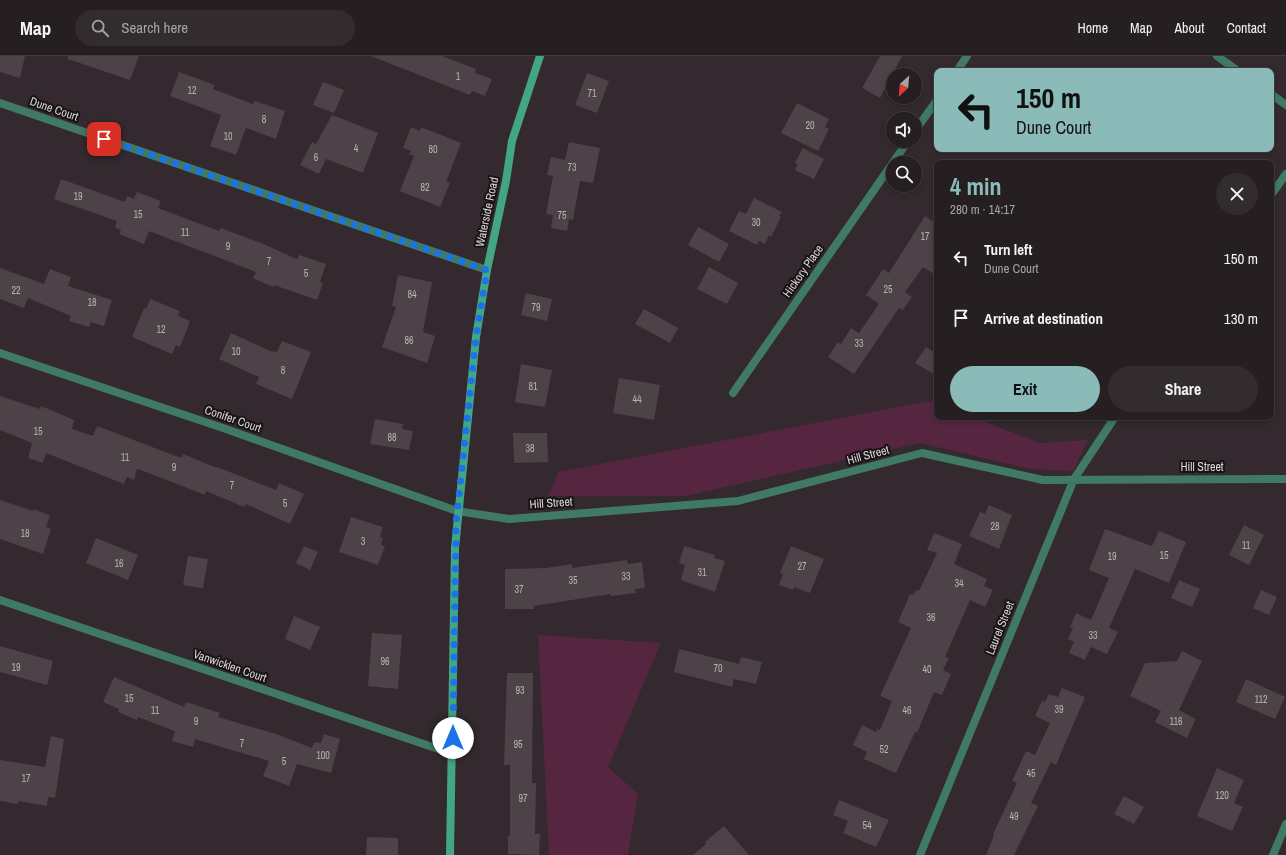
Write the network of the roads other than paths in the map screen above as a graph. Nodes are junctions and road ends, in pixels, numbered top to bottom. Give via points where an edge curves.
1 (540, 56) edge
2 (967, 56) edge
3 (1217, 56) edge
4 (959, 68) edge
5 (1234, 68) edge
6 (1274, 96) edge
7 (0, 103) edge
8 (934, 104) edge
9 (1286, 105) edge
10 (922, 121) edge
11 (903, 148) edge
12 (1286, 174) edge
13 (1274, 190) edge
14 (487, 270) junction
15 (0, 352) edge
16 (733, 393) dead end
17 (1113, 420) edge
18 (1074, 479) junction
19 (1286, 479) edge
20 (457, 511) junction
21 (0, 600) edge
22 (453, 754) junction
23 (1286, 824) edge
24 (450, 855) edge
25 (920, 855) edge
26 (1273, 855) edge

1 - 14 main road, Waterside Road via 512,141
2 - 4 street
3 - 5 street
6 - 9 street
7 - 14 street, Dune Court
8 - 10 street
11 - 16 street, Hickory Place
12 - 13 street
14 - 20 main road, Waterside Road via 476,337
15 - 20 street, Conifer Court
17 - 18 street, Laurel Street
18 - 19 street, Hill Street
18 - 20 street, Hill Street via 1043,480 922,453 738,501 509,519
18 - 25 street, Laurel Street
20 - 22 main road, Waterside Road
21 - 22 street, Vanwicklen Court
22 - 24 main road, Waterside Road
23 - 26 street

